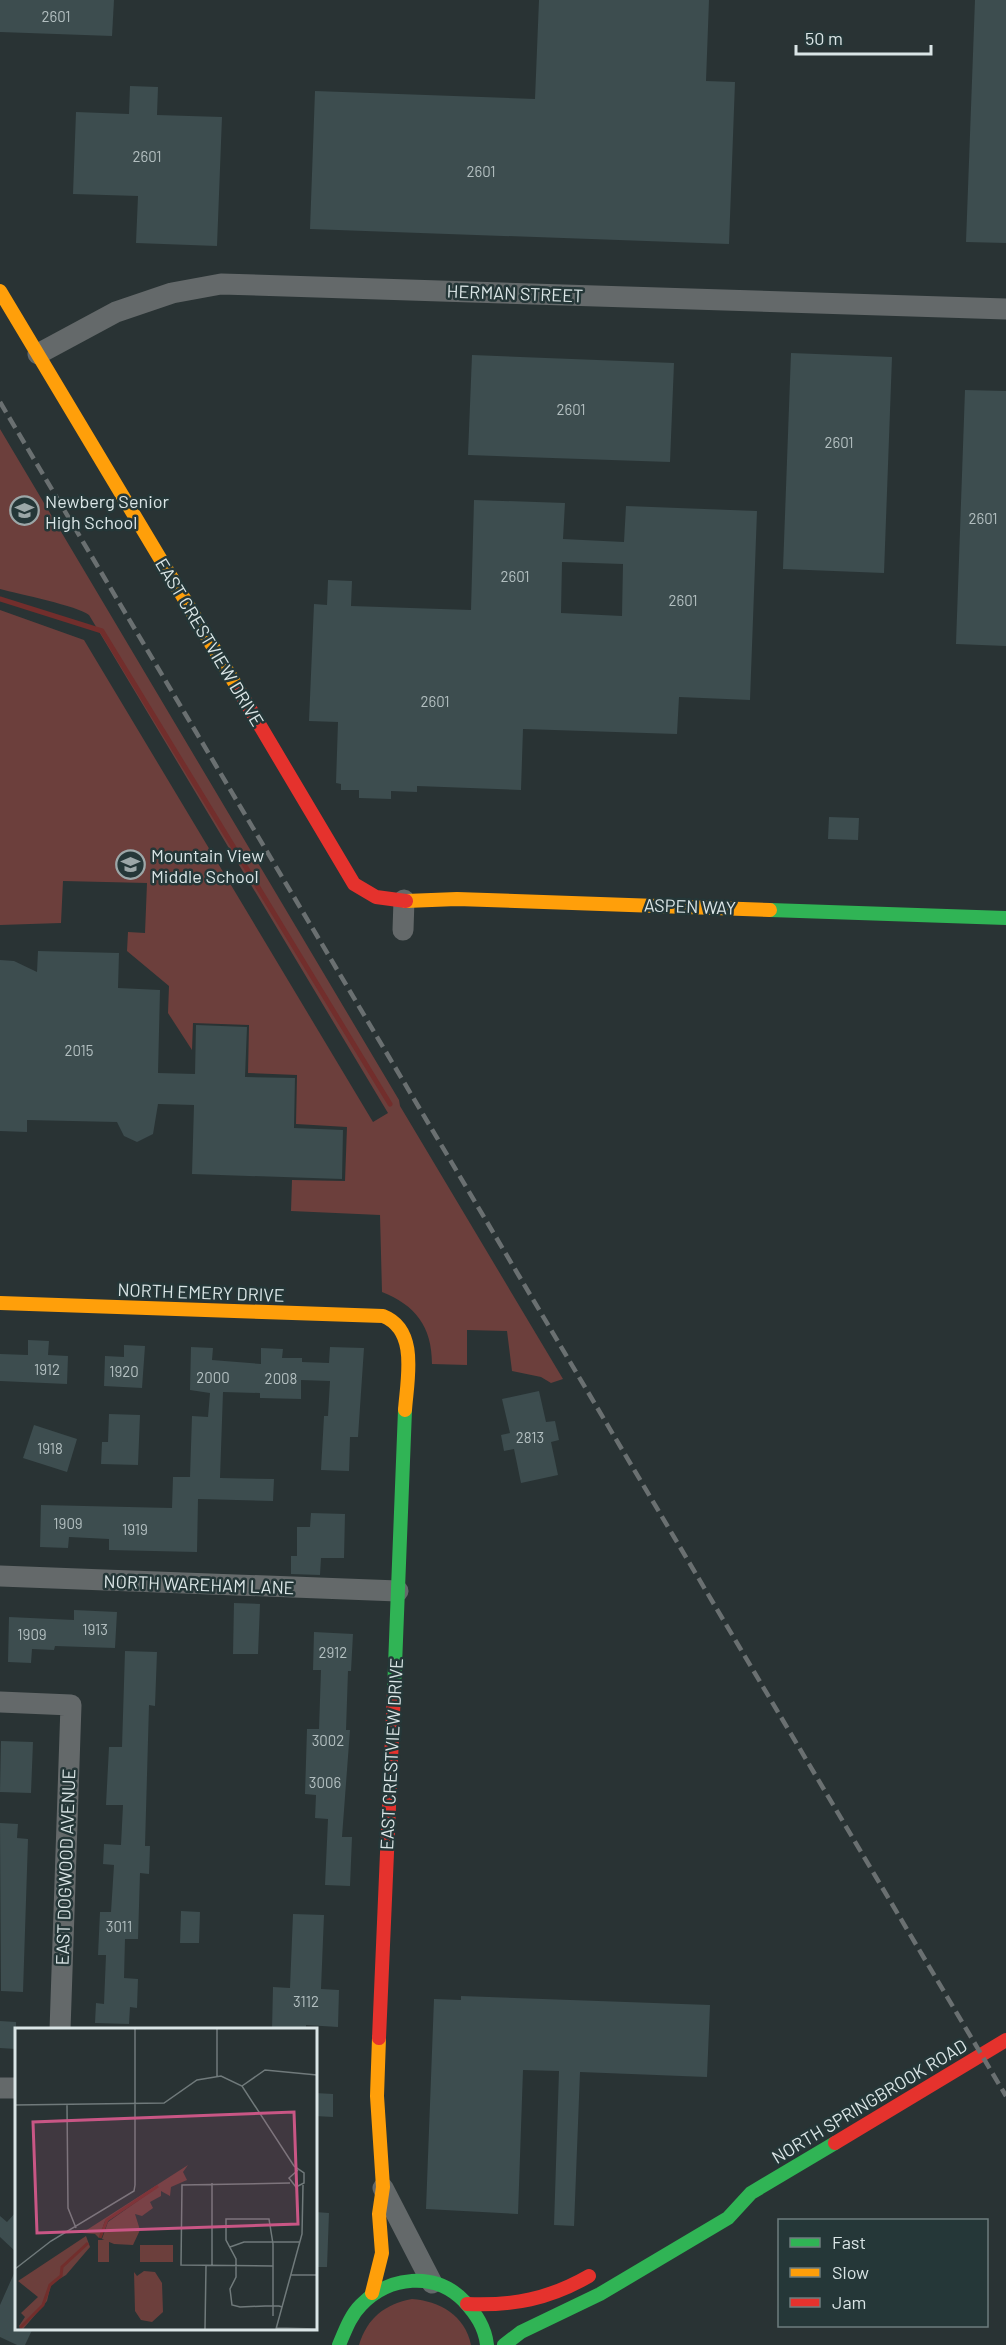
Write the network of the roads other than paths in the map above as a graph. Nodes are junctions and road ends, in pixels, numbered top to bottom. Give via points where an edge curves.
1 (0, 291) edge
2 (1006, 309) edge
3 (38, 354) junction
4 (404, 900) junction
5 (1006, 918) edge
6 (403, 930) dead end
7 (0, 1303) edge
8 (398, 1324) joint
9 (0, 1576) edge
10 (398, 1591) junction
11 (0, 1702) edge
12 (60, 2028) edge
13 (1006, 2040) edge
14 (383, 2187) junction
15 (751, 2193) junction
16 (729, 2197) dead end
17 (597, 2271) dead end
18 (432, 2283) junction
19 (372, 2293) junction
20 (468, 2304) junction
21 (339, 2345) edge
22 (487, 2345) edge
23 (504, 2345) edge

1 - 3 street, EAST CRESTVIEW DRIVE
2 - 3 street, HERMAN STREET via 221,284 172,293 116,312
3 - 4 street, EAST CRESTVIEW DRIVE via 354,884 364,895
4 - 5 street, ASPEN WAY
4 - 6 street
7 - 8 street, NORTH EMERY DRIVE via 376,1315
8 - 10 street, EAST CRESTVIEW DRIVE via 408,1349
9 - 10 street, NORTH WAREHAM LANE
10 - 14 street, EAST CRESTVIEW DRIVE via 378,2060
11 - 12 street, EAST DOGWOOD AVENUE via 71,1705
13 - 15 street, NORTH SPRINGBROOK ROAD
14 - 18 street, EAST CRESTVIEW DRIVE
14 - 19 street, EAST CRESTVIEW DRIVE via 379,2214 381,2253
15 - 16 street, NORTH SPRINGBROOK ROAD
15 - 23 street, NORTH SPRINGBROOK ROAD via 728,2218
17 - 20 street via 554,2294 521,2304
18 - 19 street via 402,2281
18 - 20 street
19 - 21 street via 351,2315
20 - 22 street via 480,2322

